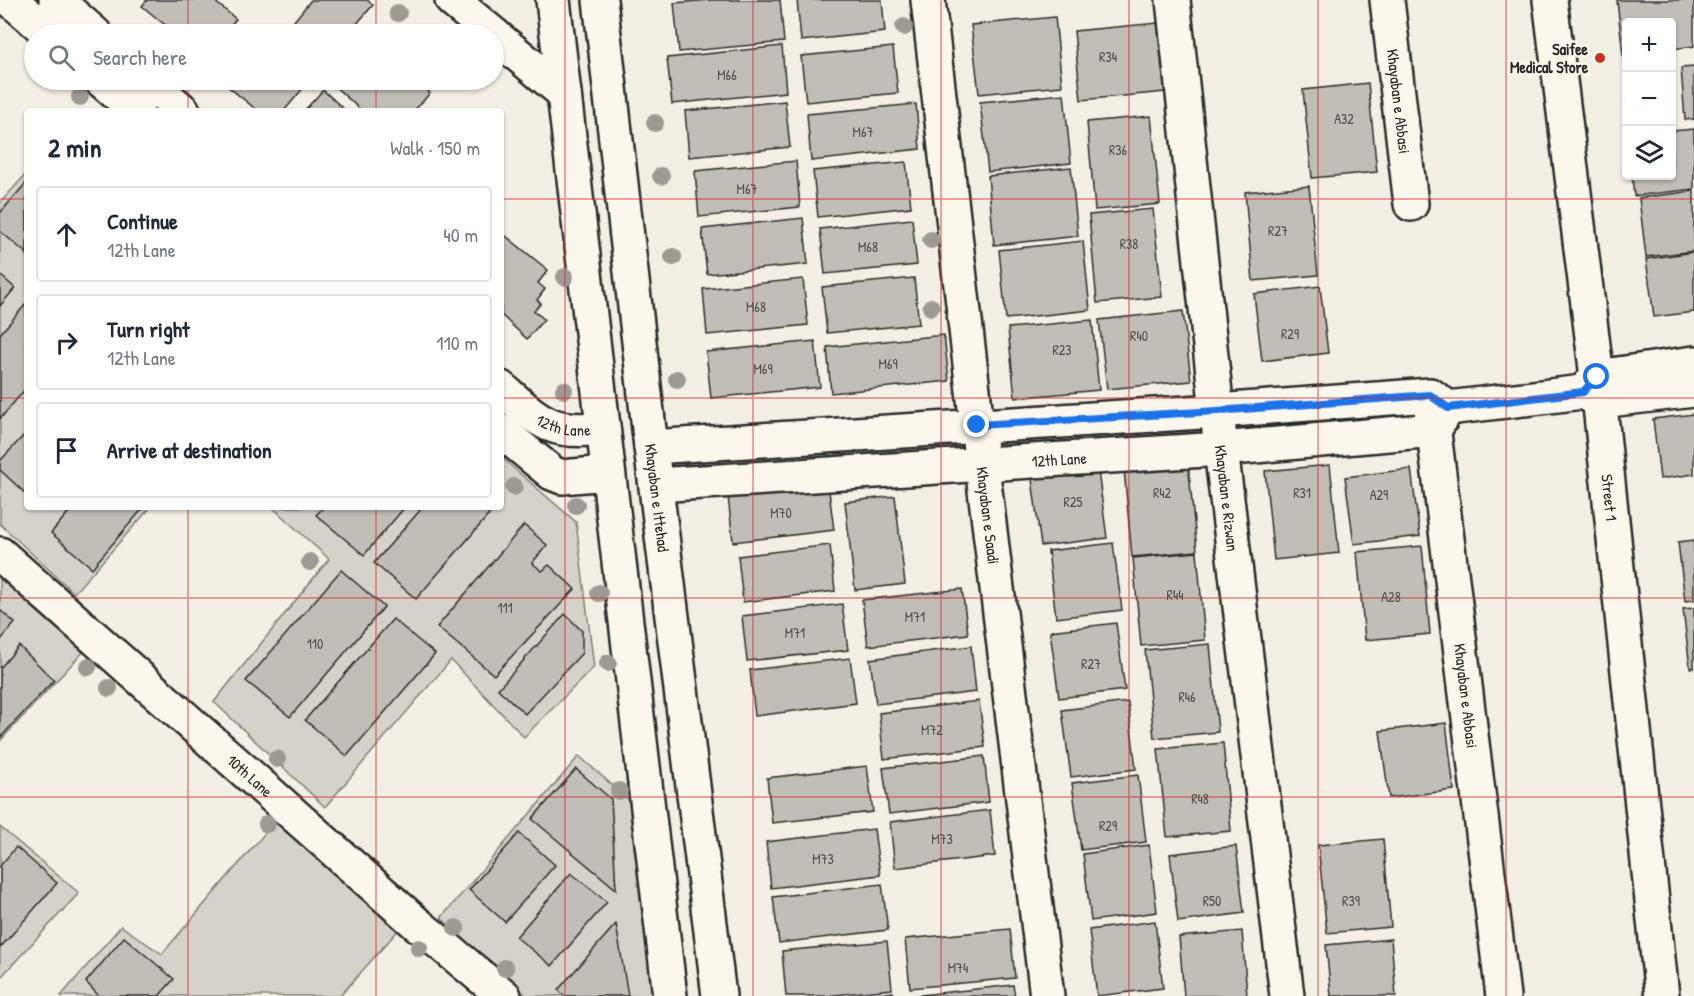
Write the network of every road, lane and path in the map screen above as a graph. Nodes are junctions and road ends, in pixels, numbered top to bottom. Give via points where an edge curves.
1 (11, 0) edge
2 (56, 0) edge
3 (452, 0) edge
4 (553, 0) edge
5 (600, 0) edge
6 (928, 0) edge
7 (1173, 0) edge
8 (1387, 0) edge
9 (1550, 0) edge
10 (39, 24) edge
11 (84, 24) edge
12 (480, 24) edge
13 (504, 44) edge
14 (113, 90) edge
15 (159, 90) edge
16 (564, 93) junction
17 (134, 108) edge
18 (180, 108) edge
19 (1411, 204) dead end
20 (1694, 363) edge
21 (1694, 390) edge
22 (504, 391) edge
23 (1589, 391) junction
24 (1441, 410) junction
25 (1217, 411) junction
26 (977, 425) junction
27 (603, 428) junction
28 (504, 434) edge
29 (651, 447) junction
30 (1221, 449) junction
31 (982, 463) junction
32 (608, 472) junction
33 (656, 485) junction
34 (0, 554) edge
35 (504, 996) edge
36 (670, 996) edge
37 (719, 996) edge
38 (1047, 996) edge
39 (1287, 996) edge
40 (1503, 996) edge
41 (1662, 996) edge

1 - 10 street
2 - 11 street
3 - 12 street
4 - 16 street
5 - 29 street, Khayaban e Ittehad
6 - 26 street, Khayaban e Saadi
7 - 25 street, Khayaban e Rizwan
8 - 19 street, Khayaban e Abbasi
9 - 23 street, Street 1
13 - 16 street
14 - 17 street
15 - 18 street
16 - 27 street
20 - 23 street, 12th Lane
21 - 23 street, 12th Lane
22 - 27 street, 12th Lane via 534,417 559,429 578,432
23 - 24 street, 12th Lane
23 - 41 street, Street 1
24 - 25 street, 12th Lane
24 - 30 street, 12th Lane
24 - 40 street, Khayaban e Abbasi
25 - 26 street, 12th Lane
25 - 30 street, Khayaban e Rizwan
26 - 29 street, 12th Lane
26 - 31 street, Khayaban e Saadi
27 - 32 street
28 - 32 street via 552,474 562,477
29 - 33 street, Khayaban e Ittehad
30 - 31 street, 12th Lane
30 - 39 street, Khayaban e Rizwan
31 - 33 street, 12th Lane
31 - 38 street, Khayaban e Saadi
32 - 36 street
33 - 37 street, Khayaban e Ittehad
34 - 35 street, 10th Lane via 416,924

